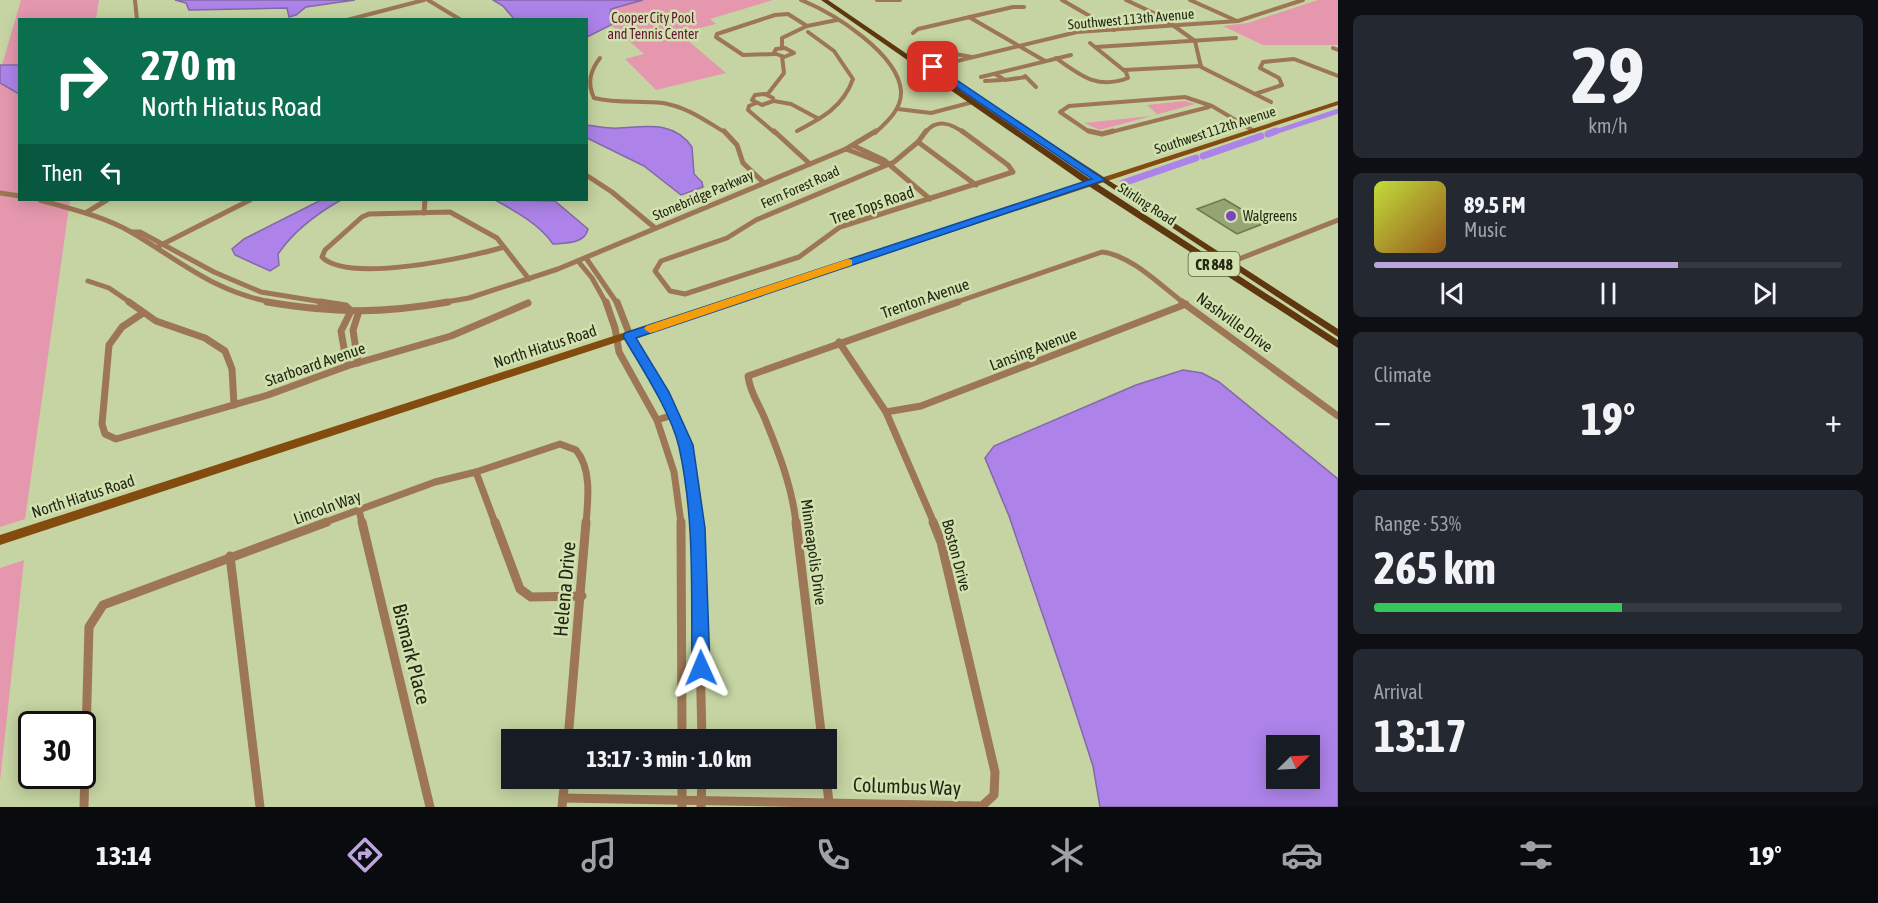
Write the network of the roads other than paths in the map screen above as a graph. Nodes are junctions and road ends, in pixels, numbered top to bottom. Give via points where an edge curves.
1 (135, 0) edge
2 (426, 0) edge
3 (801, 0) edge
4 (824, 0) edge
5 (834, 0) edge
6 (878, 0) edge
7 (900, 0) edge
8 (1062, 0) edge
9 (1126, 0) edge
10 (1190, 0) edge
11 (1303, 0) edge
12 (1024, 7) dead end
13 (969, 17) junction
14 (136, 18) edge
15 (355, 18) edge
16 (458, 18) edge
17 (837, 20) junction
18 (1238, 21) junction
19 (807, 26) junction
20 (1174, 26) junction
21 (1114, 30) junction
22 (808, 32) dead end
23 (913, 33) dead end
24 (1236, 38) dead end
25 (1195, 41) junction
26 (1090, 43) dead end
27 (1018, 46) junction
28 (1096, 47) junction
29 (782, 48) junction
30 (775, 54) junction
31 (1071, 54) dead end
32 (782, 56) junction
33 (974, 57) junction
34 (600, 58) dead end
35 (1056, 58) junction
36 (1045, 61) junction
37 (955, 62) junction
38 (933, 67) junction
39 (1201, 67) junction
40 (1018, 68) junction
41 (1338, 68) edge
42 (924, 69) junction
43 (1124, 70) junction
44 (1328, 71) junction
45 (994, 74) junction
46 (1338, 76) edge
47 (1026, 77) junction
48 (1005, 80) junction
49 (1036, 87) dead end
50 (1255, 94) junction
51 (766, 95) junction
52 (774, 101) junction
53 (973, 102) junction
54 (1271, 102) dead end
55 (756, 103) junction
56 (1338, 103) edge
57 (1209, 107) junction
58 (898, 109) junction
59 (819, 119) junction
60 (1254, 130) junction
61 (797, 131) dead end
62 (918, 142) junction
63 (854, 146) junction
64 (846, 149) junction
65 (810, 164) junction
66 (887, 164) junction
67 (1013, 171) joint
68 (588, 177) edge
69 (1100, 180) junction
70 (763, 182) junction
71 (1090, 183) junction
72 (976, 185) junction
73 (0, 194) edge
74 (18, 196) edge
75 (930, 199) junction
76 (44, 201) edge
77 (105, 201) edge
78 (248, 201) edge
79 (425, 201) edge
80 (87, 212) junction
81 (424, 213) junction
82 (1338, 220) edge
83 (655, 228) junction
84 (131, 232) junction
85 (162, 244) junction
86 (504, 247) junction
87 (153, 248) junction
88 (1113, 253) joint
89 (586, 258) junction
90 (578, 261) junction
91 (1229, 263) junction
92 (529, 279) junction
93 (88, 281) dead end
94 (677, 294) joint
95 (528, 303) dead end
96 (1186, 304) junction
97 (351, 311) junction
98 (359, 311) junction
99 (143, 313) junction
100 (1338, 334) edge
101 (629, 336) junction
102 (616, 340) junction
103 (838, 342) junction
104 (1338, 345) edge
105 (358, 363) junction
106 (347, 366) junction
107 (748, 376) joint
108 (234, 405) junction
109 (886, 412) junction
110 (673, 415) junction
111 (1338, 416) edge
112 (657, 420) junction
113 (574, 446) joint
114 (476, 472) junction
115 (359, 510) junction
116 (0, 540) edge
117 (230, 556) junction
118 (582, 596) junction
119 (569, 729) edge
120 (682, 729) edge
121 (702, 729) edge
122 (821, 729) edge
123 (827, 789) edge
124 (994, 795) joint
125 (563, 802) edge
126 (829, 802) junction
127 (682, 803) edge
128 (701, 803) edge
129 (84, 807) edge
130 (260, 807) edge
131 (430, 807) edge

1 - 14 street
2 - 15 street
2 - 16 street
3 - 17 street
4 - 42 main road, Stirling Road / CR 848
5 - 38 main road, Stirling Road / CR 848
6 - 7 street
8 - 21 street
9 - 20 street
10 - 18 street
11 - 18 street, Southwest 113th Avenue
12 - 13 street
13 - 23 street
13 - 27 street
17 - 19 street
17 - 58 street via 885,55 900,80
18 - 20 street, Southwest 113th Avenue
19 - 29 street via 782,38
19 - 30 street via 783,14 716,37 746,58
20 - 21 street, Southwest 113th Avenue
20 - 25 street
21 - 27 street, Southwest 113th Avenue via 1077,32
22 - 59 street via 834,51 853,79 848,96
24 - 25 street
25 - 28 street
25 - 39 street
26 - 28 street
27 - 33 street, Southwest 113th Avenue
27 - 36 street
28 - 43 street
29 - 30 street via 775,50
29 - 32 street via 794,53
30 - 32 street
31 - 35 street
32 - 51 street via 784,73
33 - 37 street, Southwest 113th Avenue
33 - 37 street via 955,54
34 - 70 street via 593,67 589,87 594,98 613,103 663,103 689,110 730,135 742,163
35 - 36 street
35 - 43 street via 1091,82 1128,78
36 - 40 street
37 - 38 street, Southwest 113th Avenue
38 - 42 street, Southwest 113th Avenue
38 - 69 main road, Stirling Road / CR 848
39 - 43 street
39 - 50 street
40 - 45 street
40 - 47 street
41 - 44 street
42 - 53 main road, Stirling Road / CR 848
44 - 46 street
44 - 50 street via 1286,58 1260,64 1260,68 1282,81 1278,87
45 - 48 street
45 - 48 street via 983,79
47 - 48 street
47 - 49 street
50 - 54 street
51 - 52 street
51 - 55 street via 753,97
52 - 55 street via 766,105
52 - 59 street
53 - 58 street via 931,113
53 - 71 main road, Stirling Road / CR 848
55 - 65 street via 748,110 768,123 792,151
56 - 60 street, Southwest 112th Avenue
57 - 57 street via 1106,134 1097,134 1064,116 1061,109 1190,98
57 - 60 street
58 - 63 street, Stonebridge Parkway via 884,126
59 - 61 street
60 - 69 street, Southwest 112th Avenue
62 - 66 street, Fern Forest Road
62 - 67 street, Fern Forest Road via 932,125 949,123
62 - 72 street
63 - 64 street, Stonebridge Parkway
63 - 66 street
64 - 65 street, Stonebridge Parkway
64 - 66 street
65 - 70 street, Stonebridge Parkway
66 - 75 street
66 - 94 street, Fern Forest Road via 756,220 727,238 662,261 655,267 668,289
67 - 72 street, Tree Tops Road
68 - 83 street
69 - 71 street, North Hiatus Road
69 - 91 main road, Stirling Road / CR 848
70 - 83 street, Stonebridge Parkway
71 - 101 street, North Hiatus Road
71 - 104 main road, Stirling Road / CR 848
72 - 75 street, Tree Tops Road
73 - 74 street
75 - 94 street, Tree Tops Road via 840,227 815,249 795,259
76 - 80 street, Stonebridge Parkway
77 - 80 street
78 - 85 street
79 - 81 street
80 - 84 street, Stonebridge Parkway
81 - 86 street via 450,212 497,238
81 - 86 street via 362,217 325,250 324,261 375,267 417,266 458,261
82 - 91 street
83 - 89 street, Stonebridge Parkway
84 - 85 street, Stonebridge Parkway via 140,232
84 - 87 street, Stonebridge Parkway
85 - 87 street
85 - 97 street, Stonebridge Parkway via 261,292 346,306
86 - 92 street
87 - 97 street, Stonebridge Parkway via 201,278 257,300 297,309
88 - 96 street, Nashville Drive
88 - 103 street, Trenton Avenue via 1102,252
89 - 90 street, Stonebridge Parkway
89 - 101 street via 610,290
90 - 92 street, Stonebridge Parkway
90 - 102 street via 602,293
91 - 100 main road, Stirling Road / CR 848
92 - 98 street, Stonebridge Parkway via 426,307
93 - 99 street via 104,283
95 - 105 street, Starboard Avenue via 451,336
96 - 109 street, Lansing Avenue via 921,406
96 - 111 street, Nashville Drive
97 - 98 street, Stonebridge Parkway
97 - 106 street via 339,338
98 - 105 street via 353,330
99 - 108 street via 166,326 215,342 227,353
99 - 108 street, Starboard Avenue via 122,327 109,345 102,424 108,436 129,437
101 - 102 street, North Hiatus Road
101 - 110 street
102 - 112 street
102 - 116 street, North Hiatus Road
103 - 107 street, Trenton Avenue via 763,367
103 - 109 street, Boston Drive
105 - 106 street, Starboard Avenue
106 - 108 street, Starboard Avenue
107 - 122 street, Minneapolis Drive via 748,385 783,464 795,512
109 - 124 street, Boston Drive via 941,542 995,772
110 - 112 street
110 - 121 street via 686,445 698,528
112 - 120 street via 674,472 681,513
113 - 114 street, Lincoln Way via 560,444
113 - 118 street, Helena Drive via 583,458 588,497
114 - 115 street, Lincoln Way via 435,482
114 - 118 street via 520,589 531,597
115 - 117 street, Lincoln Way
115 - 131 street, Bismark Place
117 - 129 street, Lincoln Way via 113,599 96,613 90,627
117 - 130 street
118 - 119 street, Helena Drive
123 - 126 street
124 - 126 street, Columbus Way via 981,806
125 - 127 street, Columbus Way
126 - 128 street, Columbus Way
127 - 128 street, Columbus Way

